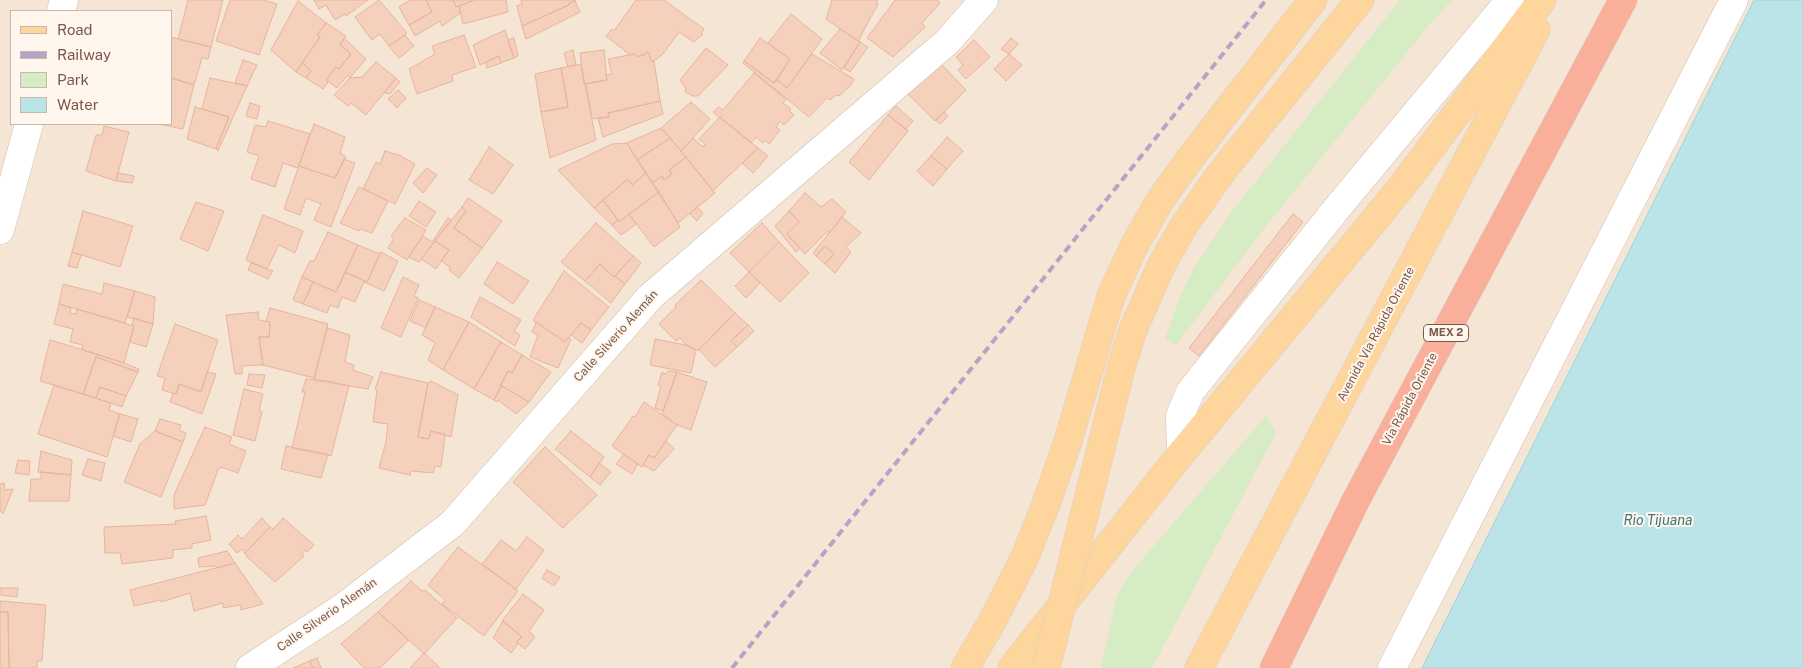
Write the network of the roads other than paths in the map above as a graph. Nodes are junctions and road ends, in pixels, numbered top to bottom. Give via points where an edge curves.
1 (984, 0) edge
2 (1313, 0) edge
3 (1360, 0) edge
4 (1510, 0) edge
5 (1542, 0) edge
6 (1552, 0) edge
7 (1623, 0) edge
8 (1734, 0) edge
9 (28, 125) edge
10 (10, 154) edge
11 (0, 230) edge
12 (1181, 454) junction
13 (250, 668) edge
14 (965, 668) edge
15 (1012, 668) edge
16 (1046, 668) edge
17 (1199, 668) edge
18 (1274, 668) edge
19 (1392, 668) edge

1 - 13 street, Calle Silverio Alemán via 947,42 650,296 453,523 342,608
2 - 14 main road via 1192,156 1161,199 1134,246 1111,296 1068,442 1046,504 994,618
3 - 16 main road, bridge via 1221,173 1183,226 1161,266 1133,330 1122,368
4 - 12 street via 1190,392 1180,416
5 - 12 main road via 1400,189
6 - 17 main road, Avenida Vía Rápida Oriente
7 - 18 highway, Vía Rápida Oriente / MEX 2 via 1356,500
8 - 19 street
9 - 10 street
10 - 11 street
12 - 15 main road

